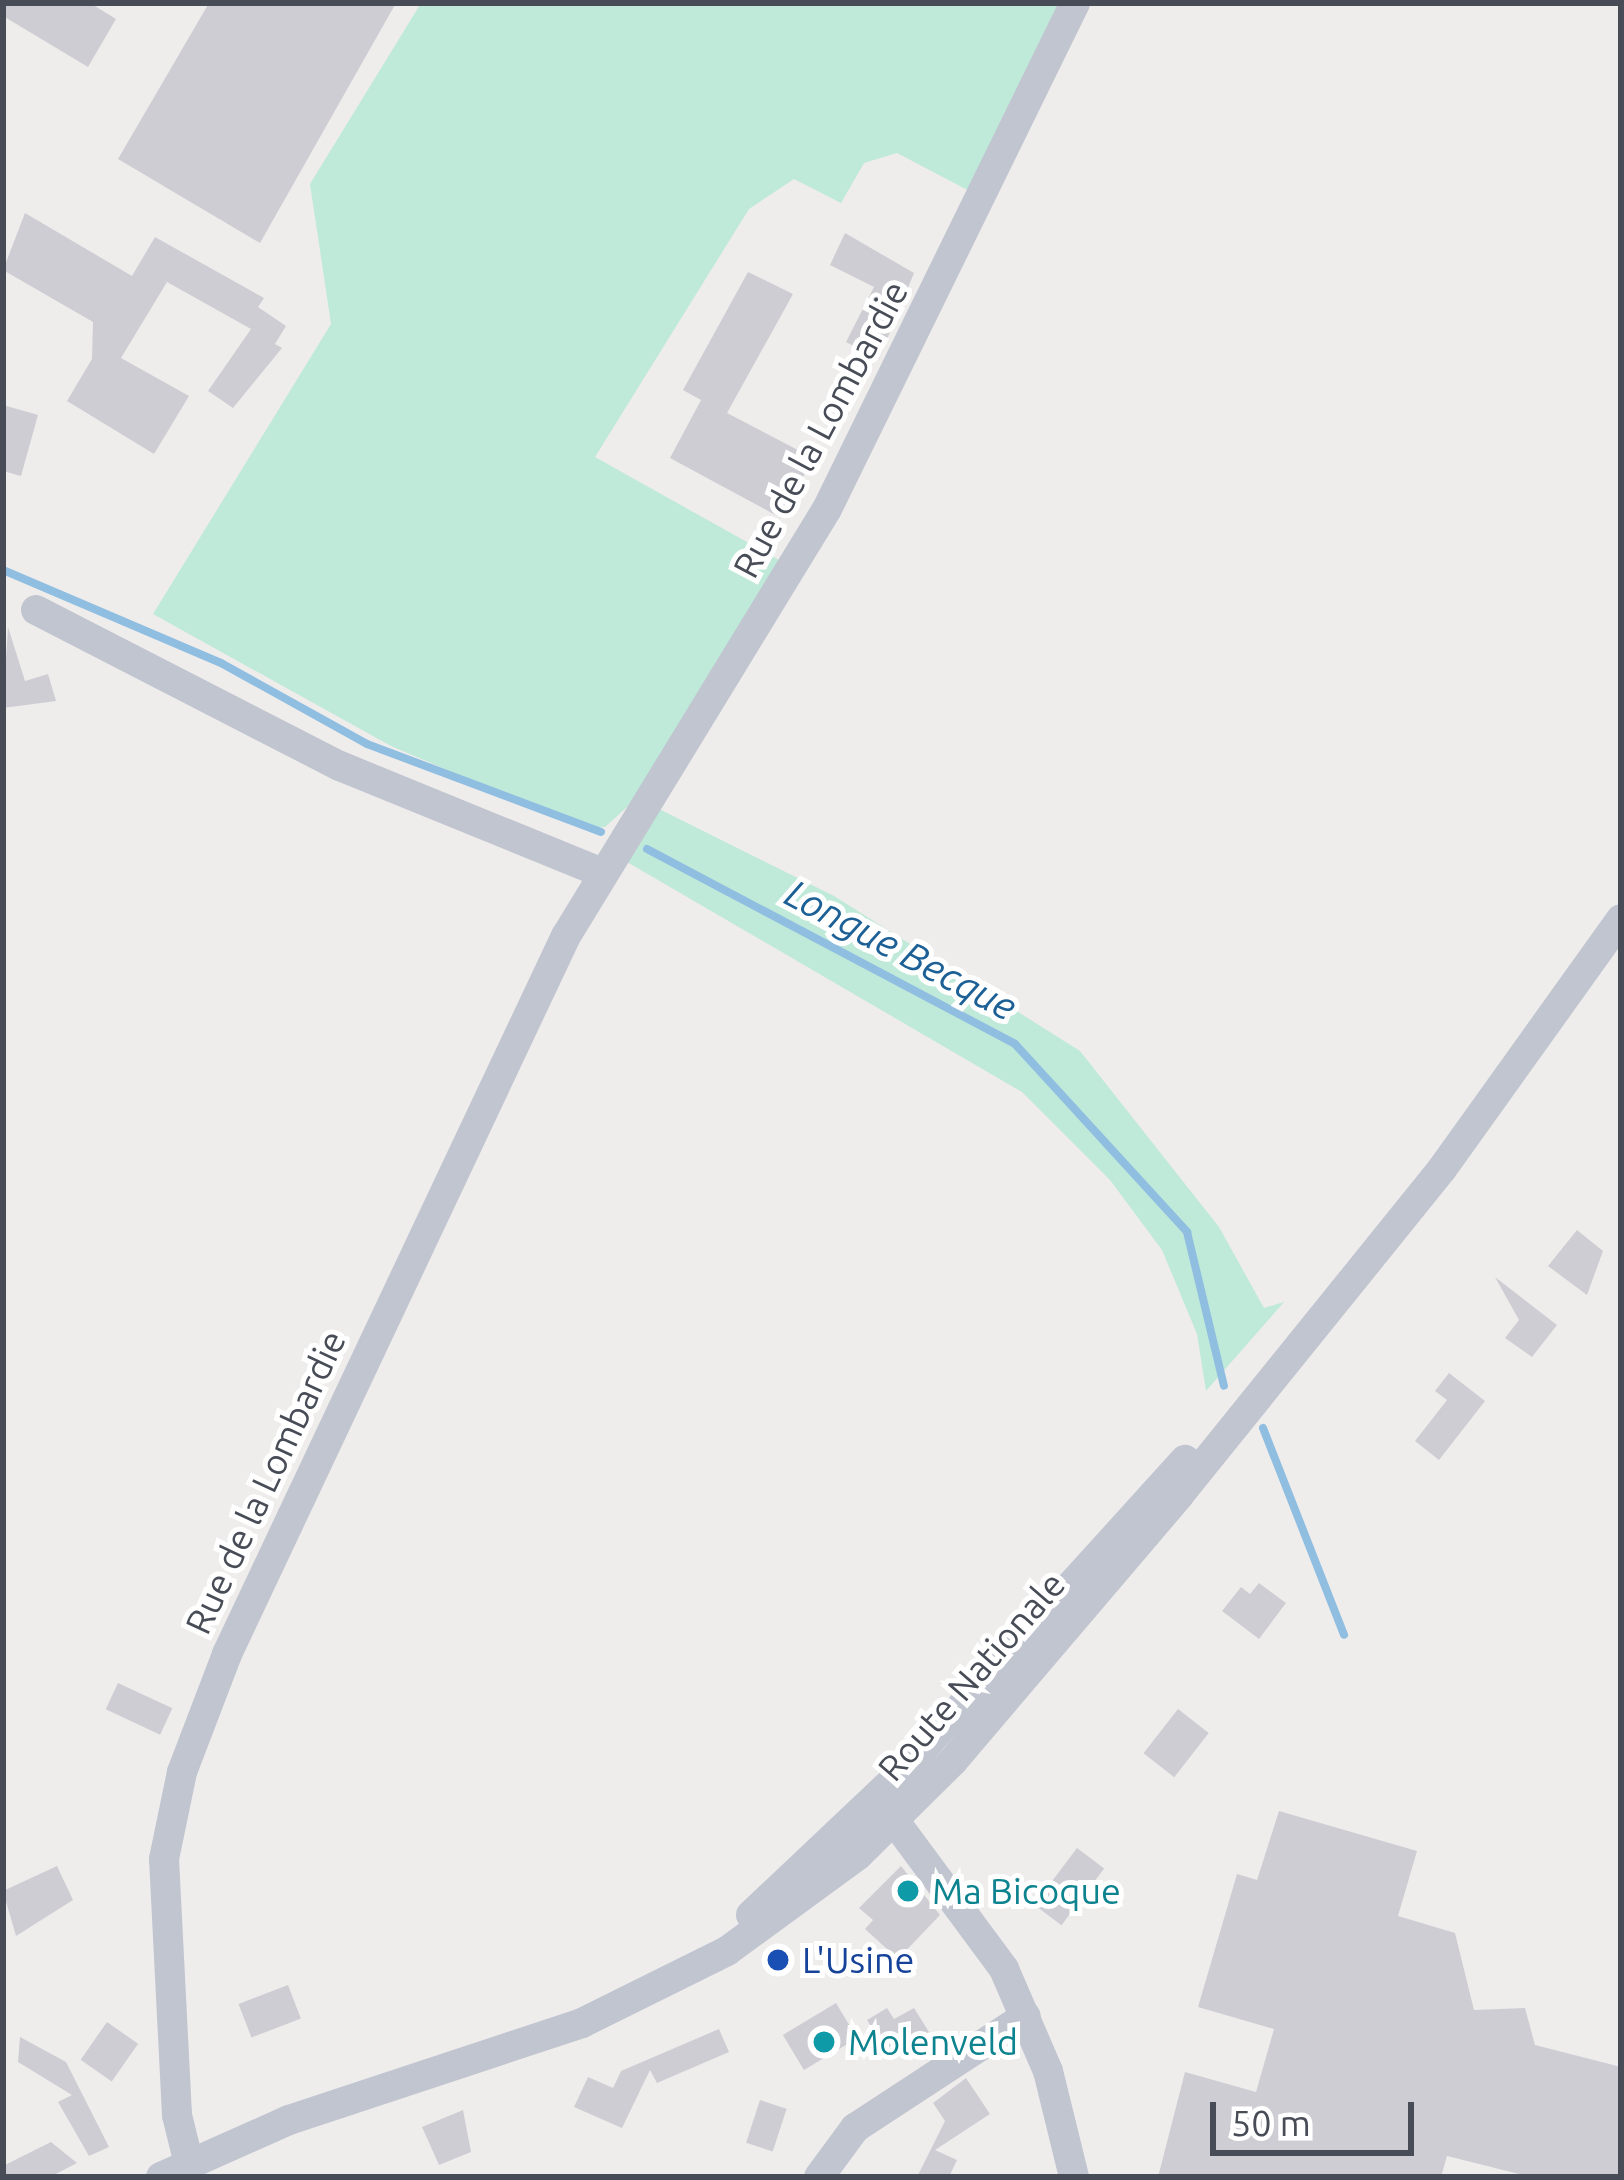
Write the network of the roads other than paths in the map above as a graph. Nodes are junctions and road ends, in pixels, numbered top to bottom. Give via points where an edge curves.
1 (1075, 3) edge
2 (36, 610) dead end
3 (602, 873) junction
4 (1621, 919) edge
5 (886, 1809) junction
6 (1026, 2016) junction
7 (175, 2171) edge
8 (819, 2177) edge
9 (1074, 2177) edge

1 - 3 street, Rue de la Lombardie via 834,496
2 - 3 street via 340,766
3 - 7 street, Rue de la Lombardie via 250,1604 182,1772 162,1901
4 - 5 street, Route Nationale via 1442,1169 1286,1360
5 - 6 street via 981,1931
5 - 7 street, Route Nationale via 771,1923 660,1984 545,2039 314,2111
6 - 8 street via 855,2128
6 - 9 street

